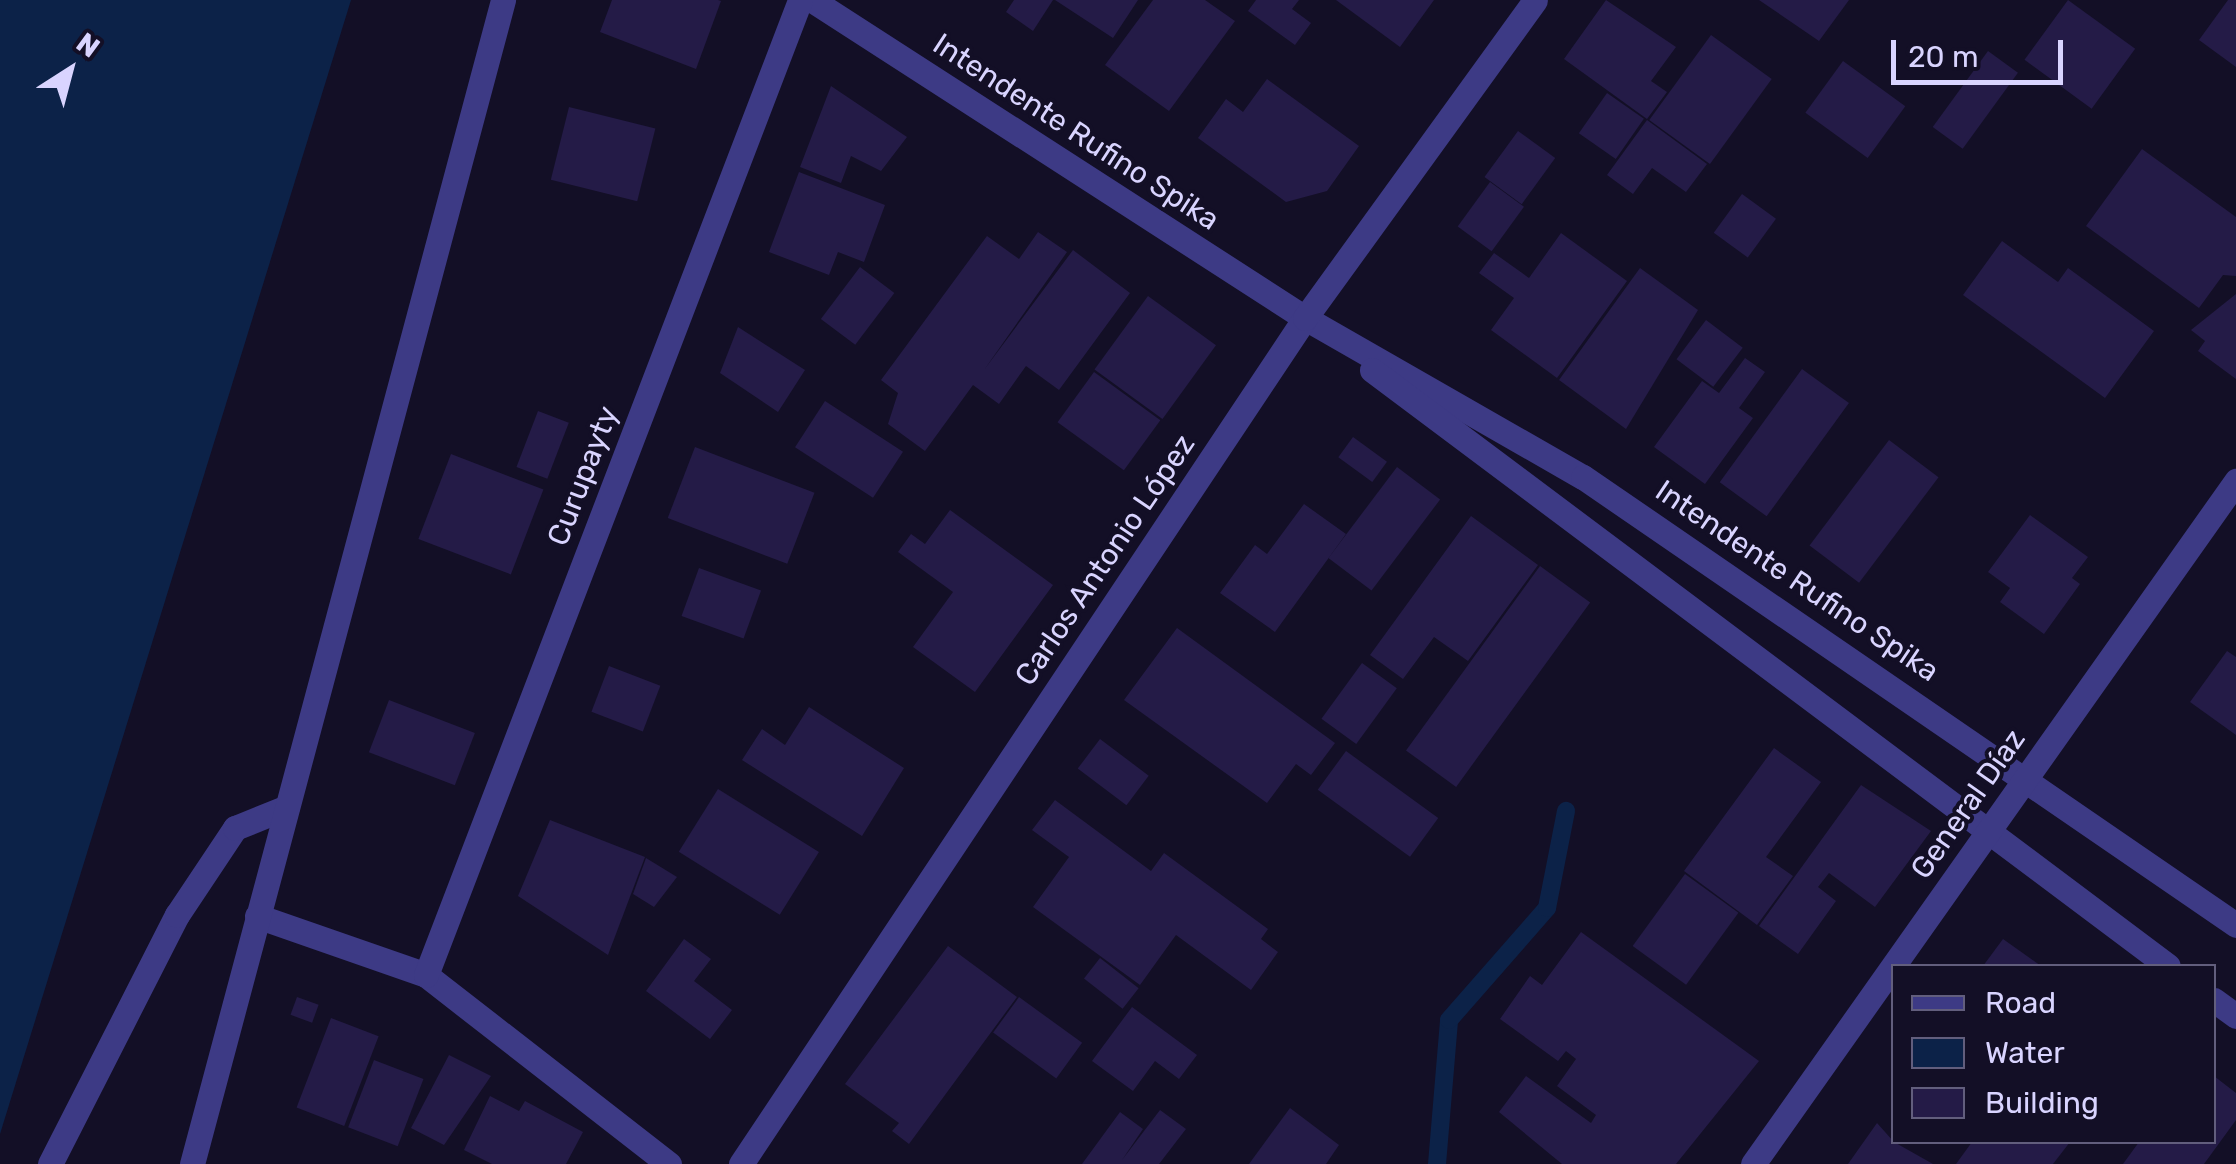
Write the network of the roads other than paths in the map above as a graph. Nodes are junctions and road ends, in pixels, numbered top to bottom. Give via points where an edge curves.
1 (503, 0) edge
2 (800, 0) edge
3 (812, 0) edge
4 (1535, 0) edge
5 (1305, 318) junction
6 (2236, 481) edge
7 (2028, 775) junction
8 (286, 808) junction
9 (1987, 833) junction
10 (257, 916) junction
11 (2236, 925) edge
12 (1894, 964) edge
13 (2165, 964) edge
14 (1891, 969) edge
15 (426, 975) junction
16 (50, 1164) edge
17 (192, 1164) edge
18 (669, 1164) edge
19 (741, 1164) edge
20 (1753, 1164) edge

1 - 8 street
2 - 15 street, Curupayty
3 - 5 street, Intendente Rufino Spika
4 - 5 street, Carlos Antonio López
5 - 7 street, Intendente Rufino Spika via 1583,478
5 - 9 street, Intendente Rufino Spika via 1557,518
5 - 19 street, Carlos Antonio López
6 - 7 street, General Díaz
7 - 9 street, General Díaz
7 - 11 street, Intendente Rufino Spika
8 - 10 street
8 - 16 street via 234,828 196,886
9 - 12 street, General Díaz
9 - 13 street, Intendente Rufino Spika
10 - 15 street
10 - 17 street
14 - 20 street, General Díaz
15 - 18 street

